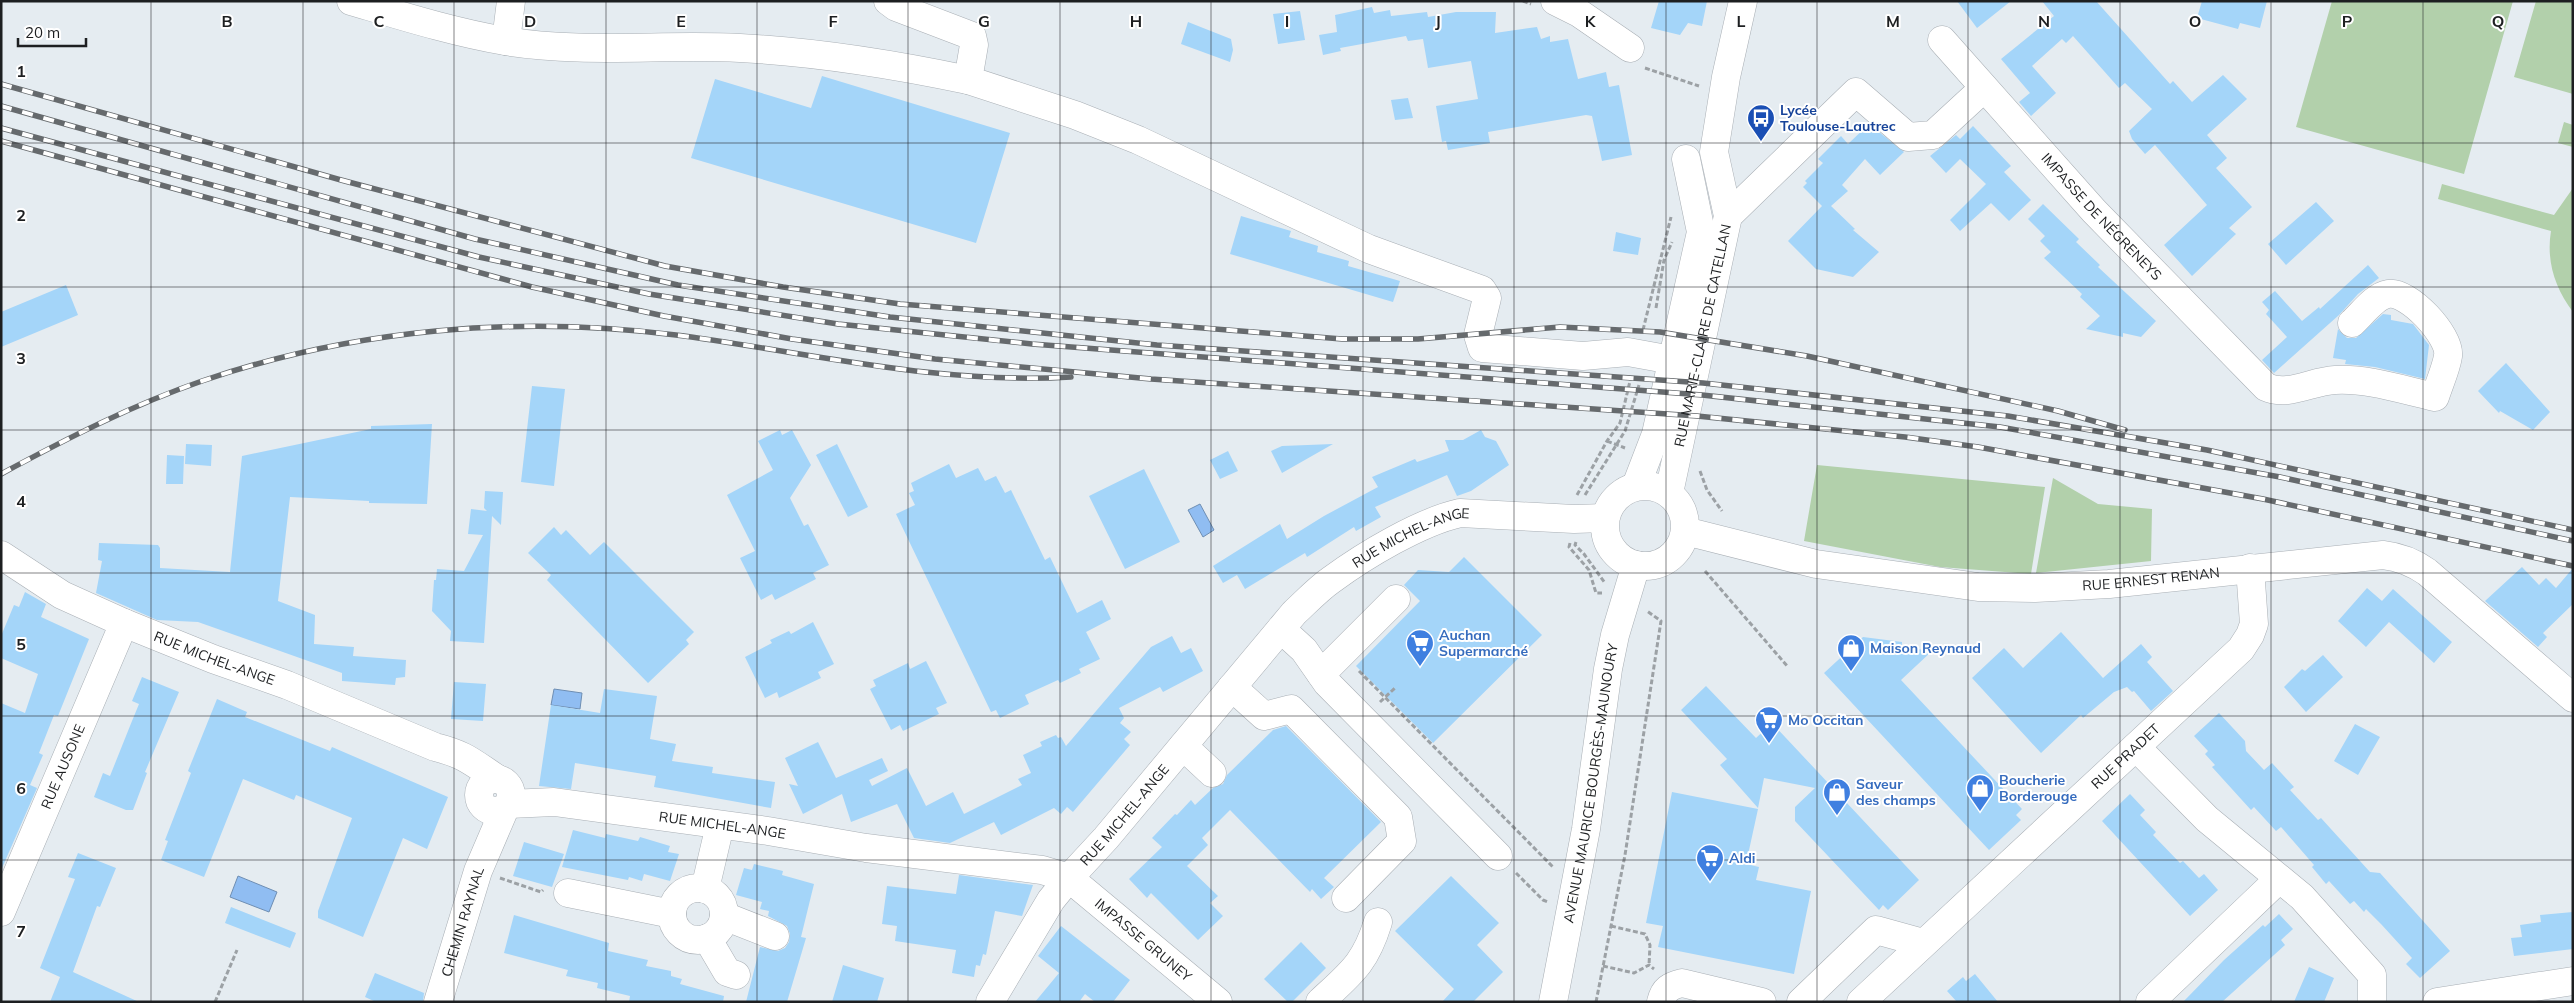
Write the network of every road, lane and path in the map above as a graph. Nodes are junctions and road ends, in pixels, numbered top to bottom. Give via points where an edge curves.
1 (351, 1) edge
2 (511, 1) edge
3 (888, 1) edge
4 (1555, 1) edge
5 (1743, 1) edge
6 (1942, 40) dead end
7 (506, 41) junction
8 (1630, 48) dead end
9 (968, 80) junction
10 (1984, 88) junction
11 (1686, 159) dead end
12 (1672, 215) dead end
13 (1728, 216) junction
14 (2352, 323) dead end
15 (1637, 355) junction
16 (1672, 360) junction
17 (1607, 441) junction
18 (1614, 444) dead end
19 (1697, 463) dead end
20 (1636, 486) junction
21 (1669, 493) junction
22 (1722, 511) dead end
23 (1605, 518) junction
24 (1574, 519) junction
25 (1685, 531) junction
26 (1, 555) edge
27 (1636, 565) junction
28 (2250, 568) junction
29 (1705, 571) dead end
30 (1610, 594) dead end
31 (1396, 598) dead end
32 (1646, 610) dead end
33 (124, 623) junction
34 (1281, 629) junction
35 (1342, 653) junction
36 (1788, 667) dead end
37 (1321, 674) junction
38 (1232, 687) junction
39 (2573, 698) edge
40 (1183, 746) junction
41 (2136, 747) junction
42 (1212, 773) dead end
43 (496, 794) junction
44 (720, 825) junction
45 (1498, 856) joint
46 (1556, 869) dead end
47 (478, 871) junction
48 (1069, 878) junction
49 (2279, 879) junction
50 (705, 889) junction
51 (568, 893) joint
52 (1346, 898) dead end
53 (1556, 903) dead end
54 (1, 912) edge
55 (672, 914) junction
56 (724, 916) junction
57 (1378, 922) dead end
58 (1610, 926) junction
59 (775, 936) dead end
60 (707, 938) junction
61 (1923, 944) junction
62 (237, 950) dead end
63 (1649, 965) junction
64 (1603, 966) junction
65 (736, 975) dead end
66 (2573, 981) edge
67 (1665, 994) edge
68 (215, 1002) edge
69 (438, 1002) edge
70 (990, 1002) edge
71 (1218, 1002) edge
72 (1320, 1002) edge
73 (1554, 1002) edge
74 (1596, 1002) edge
75 (1762, 1002) edge
76 (1801, 1002) edge
77 (1861, 1002) edge
78 (2150, 1002) edge
79 (2372, 1002) edge
80 (2437, 1002) edge

1 - 7 street
2 - 7 street
3 - 9 street via 972,36 974,45
4 - 8 street via 1593,21
5 - 13 street, RUE MARIE-CLAIRE DE CATELLAN via 1714,152
6 - 10 street, IMPASSE DE NÉGRENEYS
7 - 9 street via 582,48 739,48 839,56 891,63
9 - 15 street via 1138,140 1369,249 1482,290 1487,298 1478,335 1482,348 1583,356 1628,352
10 - 13 street via 1933,135 1908,137 1856,92
10 - 14 street, IMPASSE DE NÉGRENEYS via 2094,211 2266,387 2282,391 2333,380 2350,380 2434,397 2448,355 2446,341 2440,330 2404,297 2397,293 2386,294
11 - 16 street, RUE MARIE-CLAIRE DE CATELLAN via 1701,232
12 - 15 path
13 - 21 street, RUE MARIE-CLAIRE DE CATELLAN
15 - 16 street
15 - 17 path via 1620,423
16 - 20 street, RUE MARIE-CLAIRE DE CATELLAN via 1656,434
17 - 18 path
17 - 24 path via 1575,498
19 - 22 path via 1707,490
20 - 21 street via 1659,487
20 - 23 street via 1616,498
21 - 25 street via 1682,510
23 - 24 street, RUE MICHEL-ANGE
23 - 27 street via 1611,548 1624,561
24 - 30 path via 1569,547 1589,570 1596,593
24 - 34 street, RUE MICHEL-ANGE via 1478,512 1447,516 1385,546 1330,580
25 - 27 street via 1682,542 1669,558 1648,566
25 - 28 street, RUE ERNEST RENAN via 1816,564 1978,587 2109,584
26 - 33 street, RUE MICHEL-ANGE via 62,595
27 - 73 street, AVENUE MAURICE BOURGÈS-MAUNOURY via 1608,670 1586,829
28 - 39 street, RUE ERNEST RENAN via 2383,555 2407,560 2427,572
28 - 41 street, RUE PRADET via 2254,624 2250,636 2241,649
29 - 36 path
31 - 35 street
32 - 58 path via 1661,620 1625,855
33 - 43 street, RUE MICHEL-ANGE via 459,753 475,762
33 - 54 street, RUE AUSONE
34 - 37 street via 1304,650
34 - 38 street, RUE MICHEL-ANGE
35 - 37 street
35 - 46 path
37 - 45 street
38 - 40 street, RUE MICHEL-ANGE
38 - 52 street via 1264,716 1290,709 1398,817 1402,841
40 - 42 street
40 - 48 street, RUE MICHEL-ANGE
41 - 49 street via 2207,819
41 - 61 street, RUE PRADET
43 - 44 street, RUE MICHEL-ANGE
43 - 47 street, CHEMIN RAYNAL via 488,843
44 - 48 street, RUE MICHEL-ANGE via 866,848 1042,870
44 - 50 street
45 - 53 path via 1543,900
47 - 51 path via 541,892 546,887
47 - 69 street, CHEMIN RAYNAL
48 - 70 street via 1051,900
48 - 71 street, IMPASSE GRUNEY
49 - 78 street
49 - 79 street via 2302,897 2372,975
50 - 55 street via 696,888 679,896
50 - 56 street via 721,902
51 - 55 street
55 - 60 street via 673,922 683,935 690,939
56 - 59 street
56 - 60 street via 718,930
57 - 72 street via 1359,966
58 - 63 path via 1645,934 1650,945
58 - 64 path
60 - 65 street via 727,972
61 - 76 street via 1876,930
61 - 77 street, RUE PRADET
62 - 68 path
63 - 64 path via 1634,973
63 - 67 path
64 - 74 path
66 - 80 street
67 - 75 street via 1682,983

